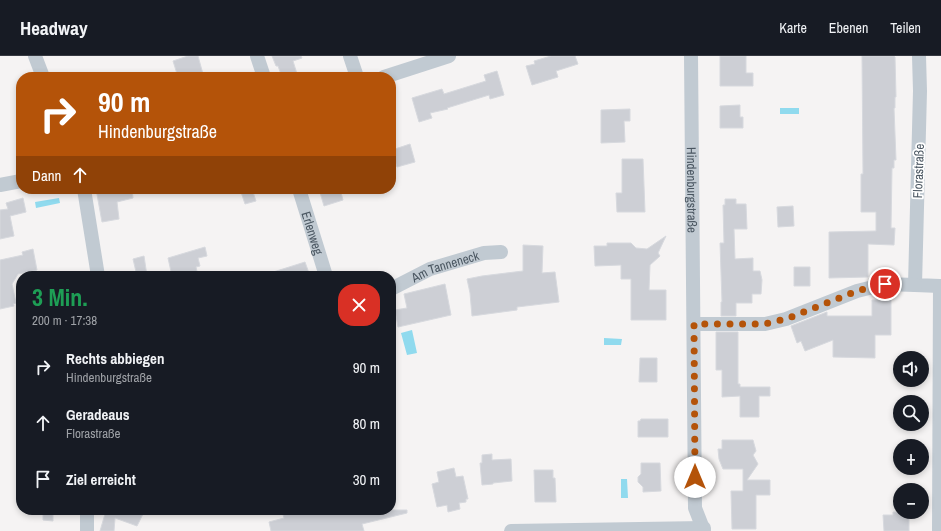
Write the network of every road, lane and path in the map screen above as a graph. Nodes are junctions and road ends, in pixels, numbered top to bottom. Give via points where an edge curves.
1 (35, 56) edge
2 (257, 56) edge
3 (350, 56) edge
4 (449, 56) edge
5 (691, 56) edge
6 (919, 56) edge
7 (41, 72) edge
8 (262, 72) edge
9 (355, 72) edge
10 (396, 73) edge
11 (16, 182) edge
12 (0, 185) edge
13 (85, 194) edge
14 (301, 194) edge
15 (502, 252) dead end
16 (97, 271) edge
17 (324, 271) edge
18 (914, 285) junction
19 (396, 286) edge
20 (694, 324) junction
21 (87, 515) edge
22 (704, 530) edge
23 (87, 531) edge
24 (511, 531) edge
25 (939, 531) edge

1 - 7 street
2 - 8 street
3 - 9 street
4 - 10 street
5 - 20 street, Hindenburgstraße
6 - 18 street, Florastraße
11 - 12 street
13 - 16 street
14 - 17 street, Erlenweg
15 - 19 street, Am Tanneneck via 484,253 430,268
18 - 20 street via 885,284 857,291 786,319 764,324
18 - 25 street via 940,286
20 - 22 street, Hindenburgstraße via 695,508
21 - 23 street
22 - 24 street

